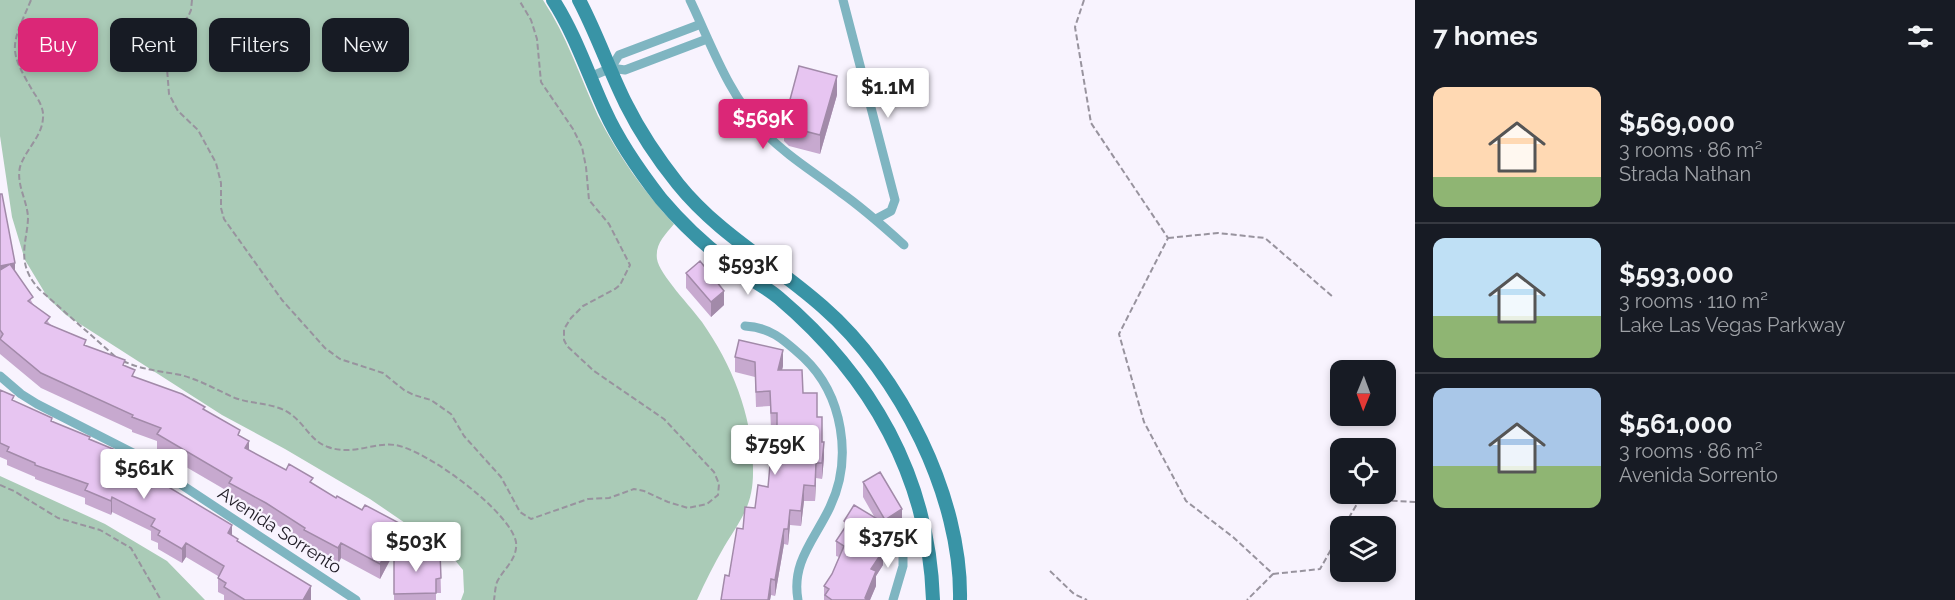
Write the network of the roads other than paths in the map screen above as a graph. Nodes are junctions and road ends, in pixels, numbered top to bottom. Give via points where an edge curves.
1 (553, 0) edge
2 (579, 0) edge
3 (690, 0) edge
4 (843, 0) edge
5 (701, 24) junction
6 (707, 39) junction
7 (611, 68) junction
8 (590, 77) junction
9 (876, 219) junction
10 (904, 245) dead end
11 (745, 326) dead end
12 (0, 376) edge
13 (903, 539) dead end
14 (357, 600) edge
15 (798, 600) edge
16 (893, 600) edge
17 (933, 600) edge
18 (960, 600) edge

1 - 8 street
2 - 7 street
3 - 5 street
4 - 9 street via 895,200 891,211
5 - 6 street
5 - 7 street via 619,55
6 - 7 street via 624,70
6 - 9 street via 741,104 764,132 794,160
7 - 8 street
7 - 18 street via 650,146 679,185 712,220 824,307 886,378 930,459 945,504
8 - 17 street via 631,158 662,199 697,236 812,327 872,400 913,486 925,532
9 - 10 street
11 - 15 street via 777,335 808,363 826,387 841,430 837,490 801,558 796,582
12 - 14 street, Avenida Sorrento via 37,404 135,454
13 - 16 street via 903,566

